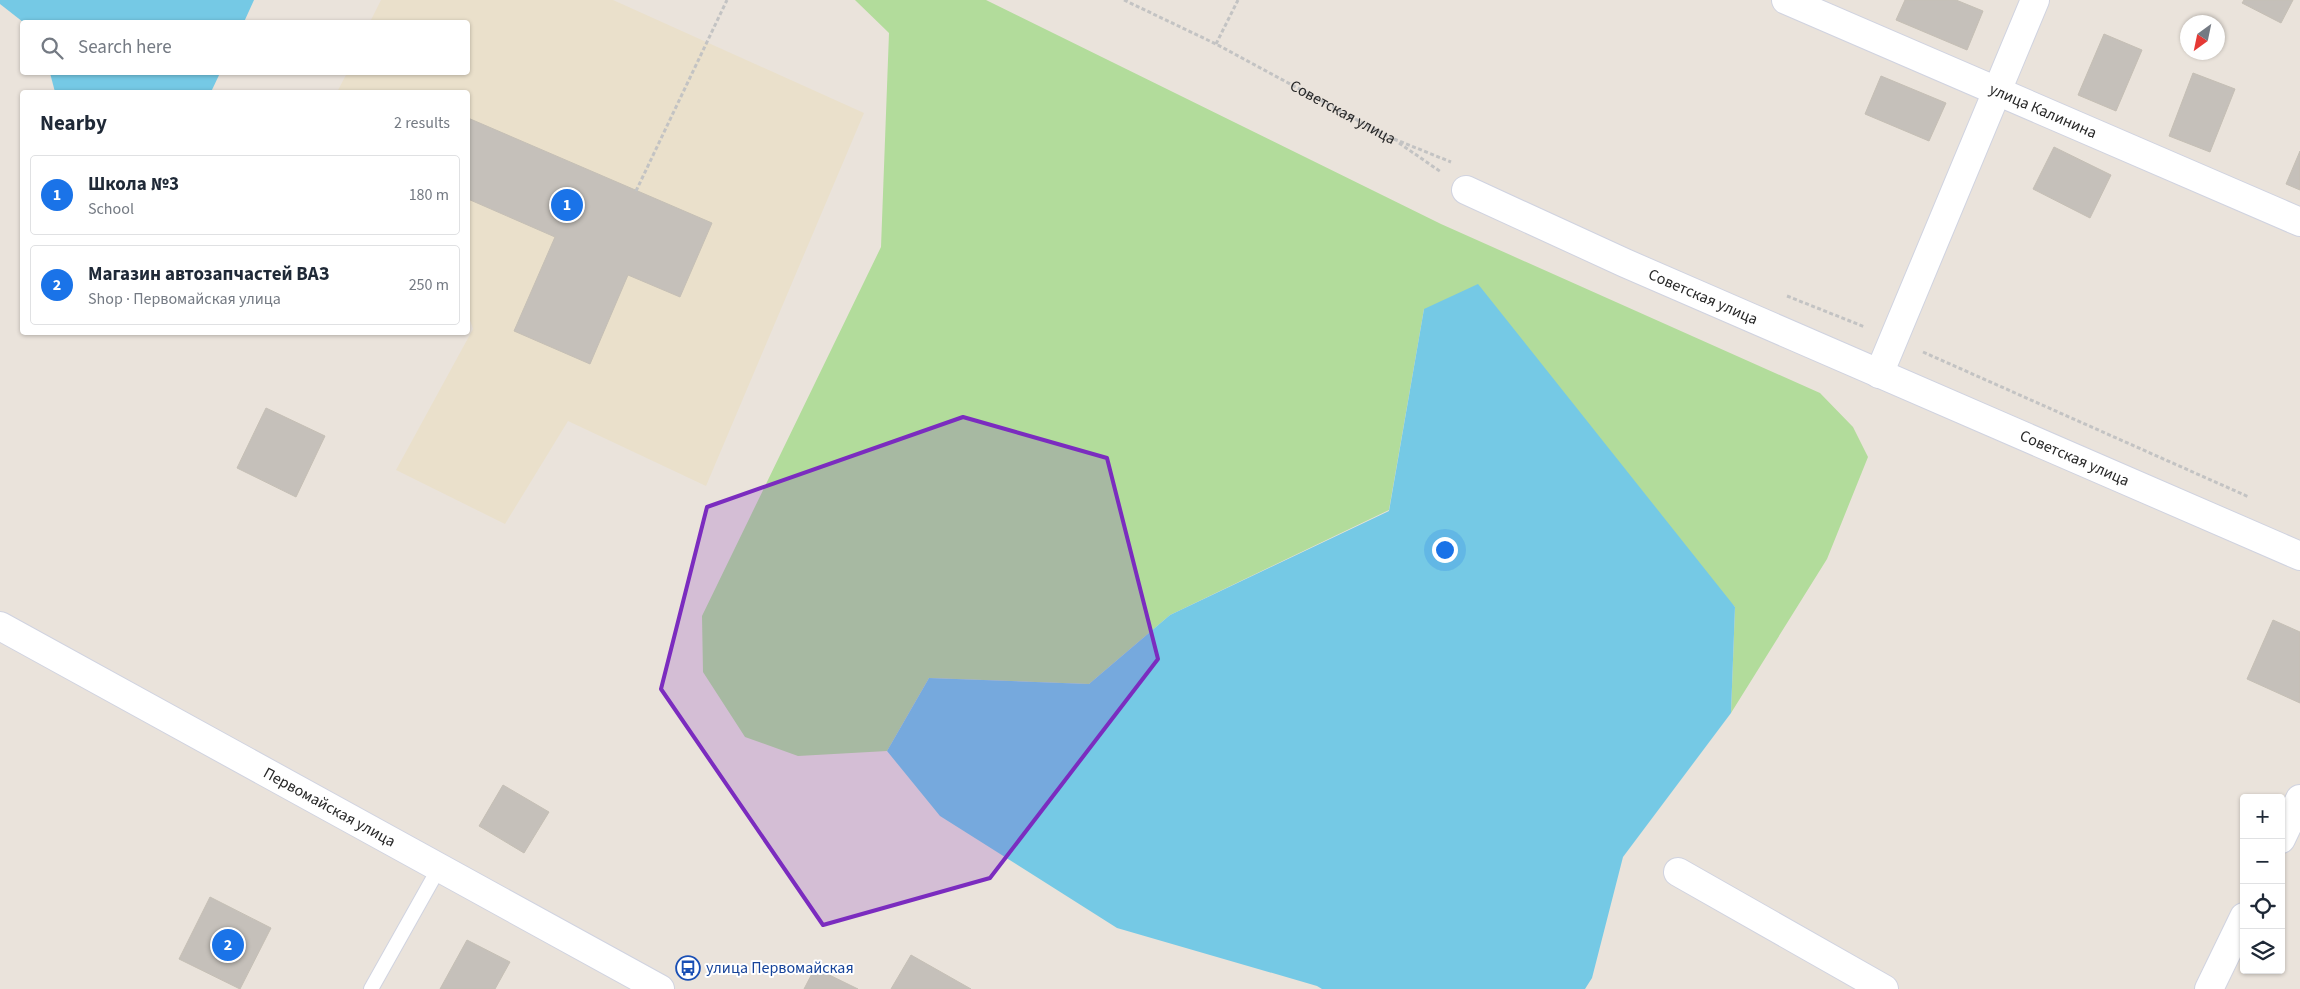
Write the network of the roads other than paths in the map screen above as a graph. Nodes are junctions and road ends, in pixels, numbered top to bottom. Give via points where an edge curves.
1 (1786, 0) edge
2 (2035, 0) edge
3 (1998, 92) junction
4 (1466, 190) road end
5 (2300, 222) edge
6 (1879, 374) junction
7 (2300, 556) edge
8 (0, 626) edge
9 (2300, 799) edge
10 (2285, 830) edge
11 (439, 868) junction
12 (1678, 872) dead end
13 (2240, 925) edge
14 (371, 989) edge
15 (660, 989) edge
16 (1884, 989) edge
17 (2209, 989) edge

1 - 3 street, улица Калинина
2 - 3 street
3 - 5 street, улица Калинина
3 - 6 street
4 - 6 street, Советская улица
6 - 7 street, Советская улица
8 - 11 street, Первомайская улица
9 - 10 street
11 - 14 lane
11 - 15 street, Первомайская улица
12 - 16 street
13 - 17 street

